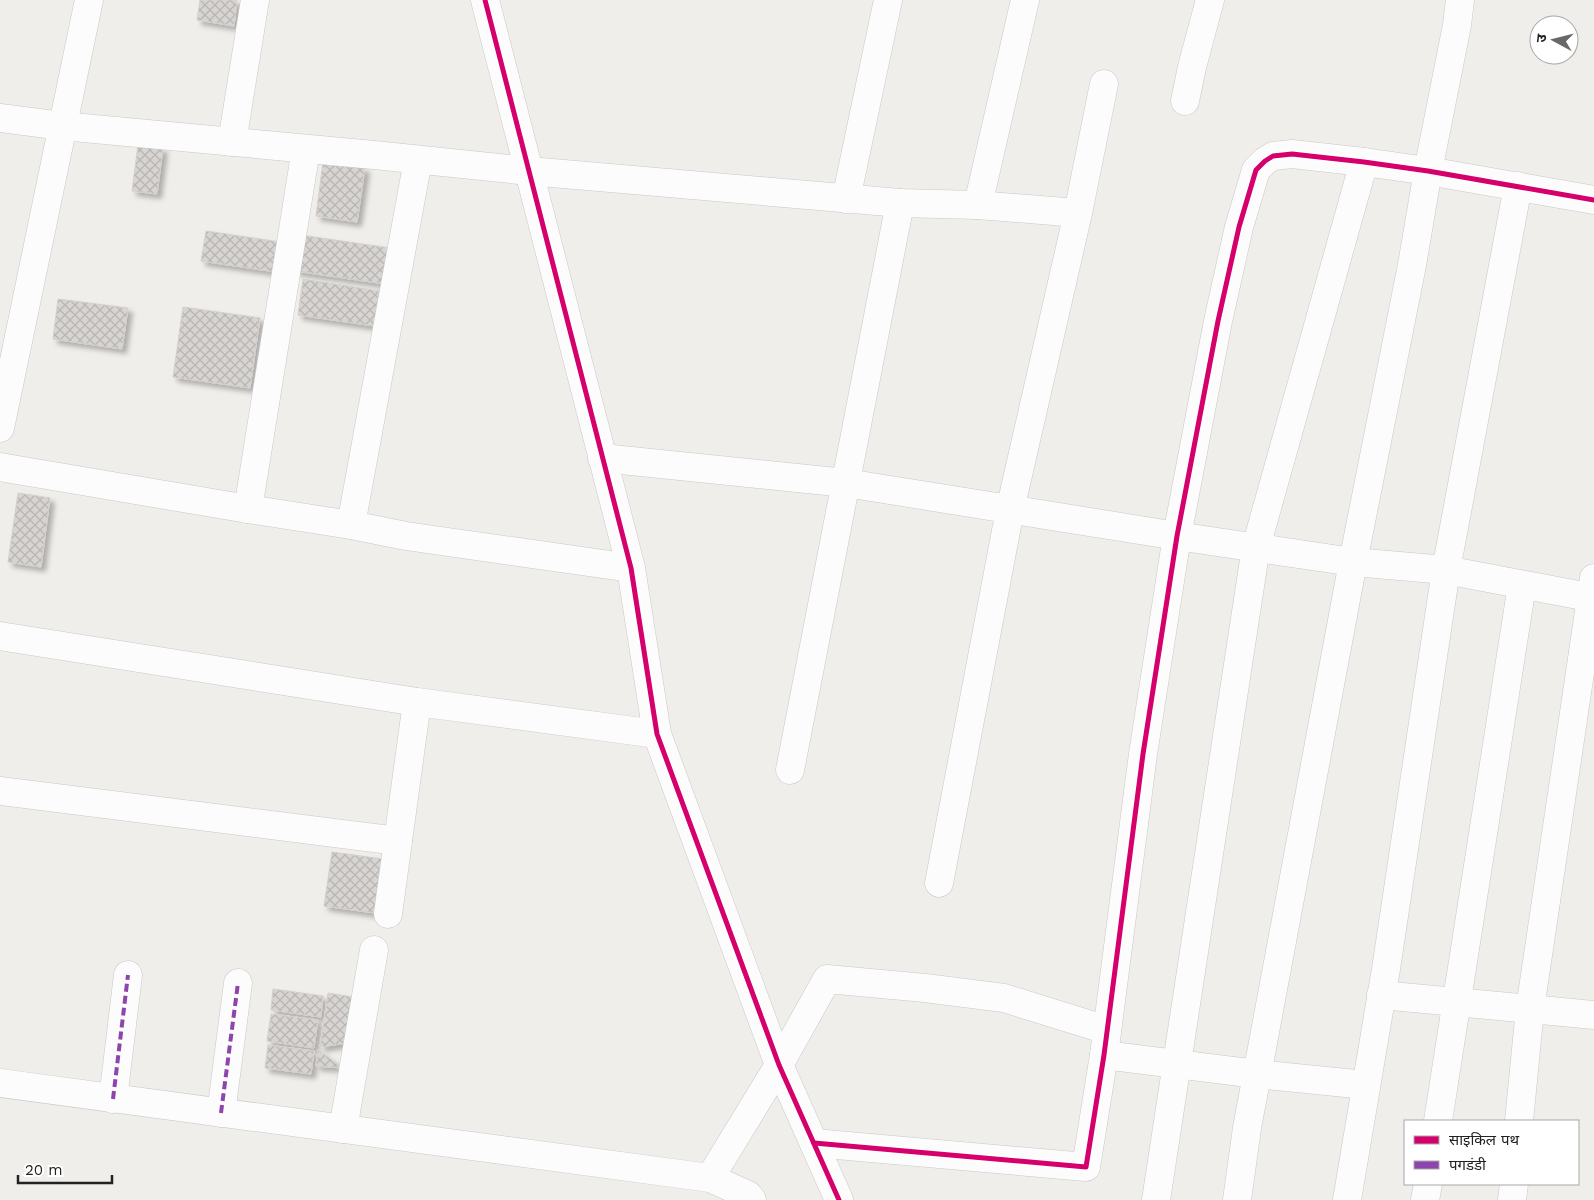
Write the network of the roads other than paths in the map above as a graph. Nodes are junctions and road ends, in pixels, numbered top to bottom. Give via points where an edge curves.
1 (89, 0) edge
2 (255, 0) edge
3 (485, 0) edge
4 (888, 0) edge
5 (1025, 0) edge
6 (1210, 0) edge
7 (1460, 0) edge
8 (1104, 84) dead end
9 (1185, 101) dead end
10 (0, 118) edge
11 (62, 126) junction
12 (232, 142) junction
13 (306, 149) junction
14 (418, 160) junction
15 (1364, 162) junction
16 (529, 171) junction
17 (1428, 171) junction
18 (1518, 186) junction
19 (846, 199) junction
20 (1594, 200) edge
21 (900, 203) junction
22 (978, 205) junction
23 (1078, 213) junction
24 (0, 428) edge
25 (602, 458) junction
26 (0, 467) edge
27 (846, 483) junction
28 (248, 510) junction
29 (1010, 510) junction
30 (351, 525) junction
31 (1177, 536) junction
32 (1256, 547) junction
33 (1353, 562) junction
34 (631, 568) junction
35 (1446, 570) junction
36 (1522, 585) junction
37 (1593, 591) edge
38 (0, 636) edge
39 (417, 702) junction
40 (657, 734) junction
41 (790, 770) dead end
42 (0, 792) edge
43 (398, 841) junction
44 (939, 882) dead end
45 (388, 914) dead end
46 (374, 950) dead end
47 (128, 975) dead end
48 (238, 984) dead end
49 (1381, 995) junction
50 (1457, 1002) junction
51 (1530, 1009) junction
52 (1594, 1015) edge
53 (1105, 1042) junction
54 (1176, 1064) junction
55 (779, 1065) junction
56 (1257, 1074) junction
57 (0, 1083) edge
58 (1366, 1085) junction
59 (113, 1098) junction
60 (221, 1113) junction
61 (1438, 1120) edge
62 (1519, 1120) edge
63 (343, 1129) junction
64 (814, 1143) junction
65 (710, 1178) junction
66 (1428, 1185) edge
67 (1514, 1185) edge
68 (752, 1200) edge
69 (840, 1200) edge
70 (1156, 1200) edge
71 (1238, 1200) edge
72 (1347, 1200) edge
73 (1426, 1200) edge
74 (1512, 1200) edge

1 - 11 street
2 - 12 street
3 - 16 street
4 - 19 street
5 - 22 street
6 - 9 street
7 - 17 street
8 - 23 street
10 - 11 street
11 - 12 street
11 - 24 street
12 - 13 street
13 - 14 street
13 - 28 street
14 - 16 street
14 - 30 street
15 - 17 street
15 - 31 street via 1292,154 1273,156 1256,170 1239,226 1220,312
15 - 32 street
16 - 19 street
16 - 25 street
17 - 18 street
17 - 33 street
18 - 20 street
18 - 35 street
19 - 21 street
21 - 22 street
21 - 27 street
22 - 23 street
23 - 29 street
25 - 27 street
25 - 34 street
26 - 28 street
27 - 29 street
27 - 41 street
28 - 30 street
29 - 31 street
29 - 44 street
30 - 34 street via 406,536
31 - 32 street
31 - 53 street via 1143,754
32 - 33 street
32 - 54 street
33 - 35 street
33 - 56 street
34 - 40 street
35 - 36 street
35 - 49 street
36 - 37 street
36 - 50 street
37 - 51 street
38 - 39 street
39 - 40 street
39 - 43 street
40 - 55 street
42 - 43 street
43 - 45 street
46 - 63 street
47 - 59 street
48 - 60 street
49 - 50 street
49 - 58 street
50 - 51 street
50 - 61 street
51 - 52 street
51 - 62 street
53 - 54 street
53 - 55 street via 1004,998 827,979
53 - 64 street via 1086,1167
54 - 56 street
54 - 70 street
55 - 64 street
55 - 65 street
56 - 58 street
56 - 71 street
57 - 59 street
58 - 72 street
59 - 60 street
60 - 63 street
63 - 65 street
64 - 69 street
65 - 68 street via 748,1195
66 - 73 street
67 - 74 street

